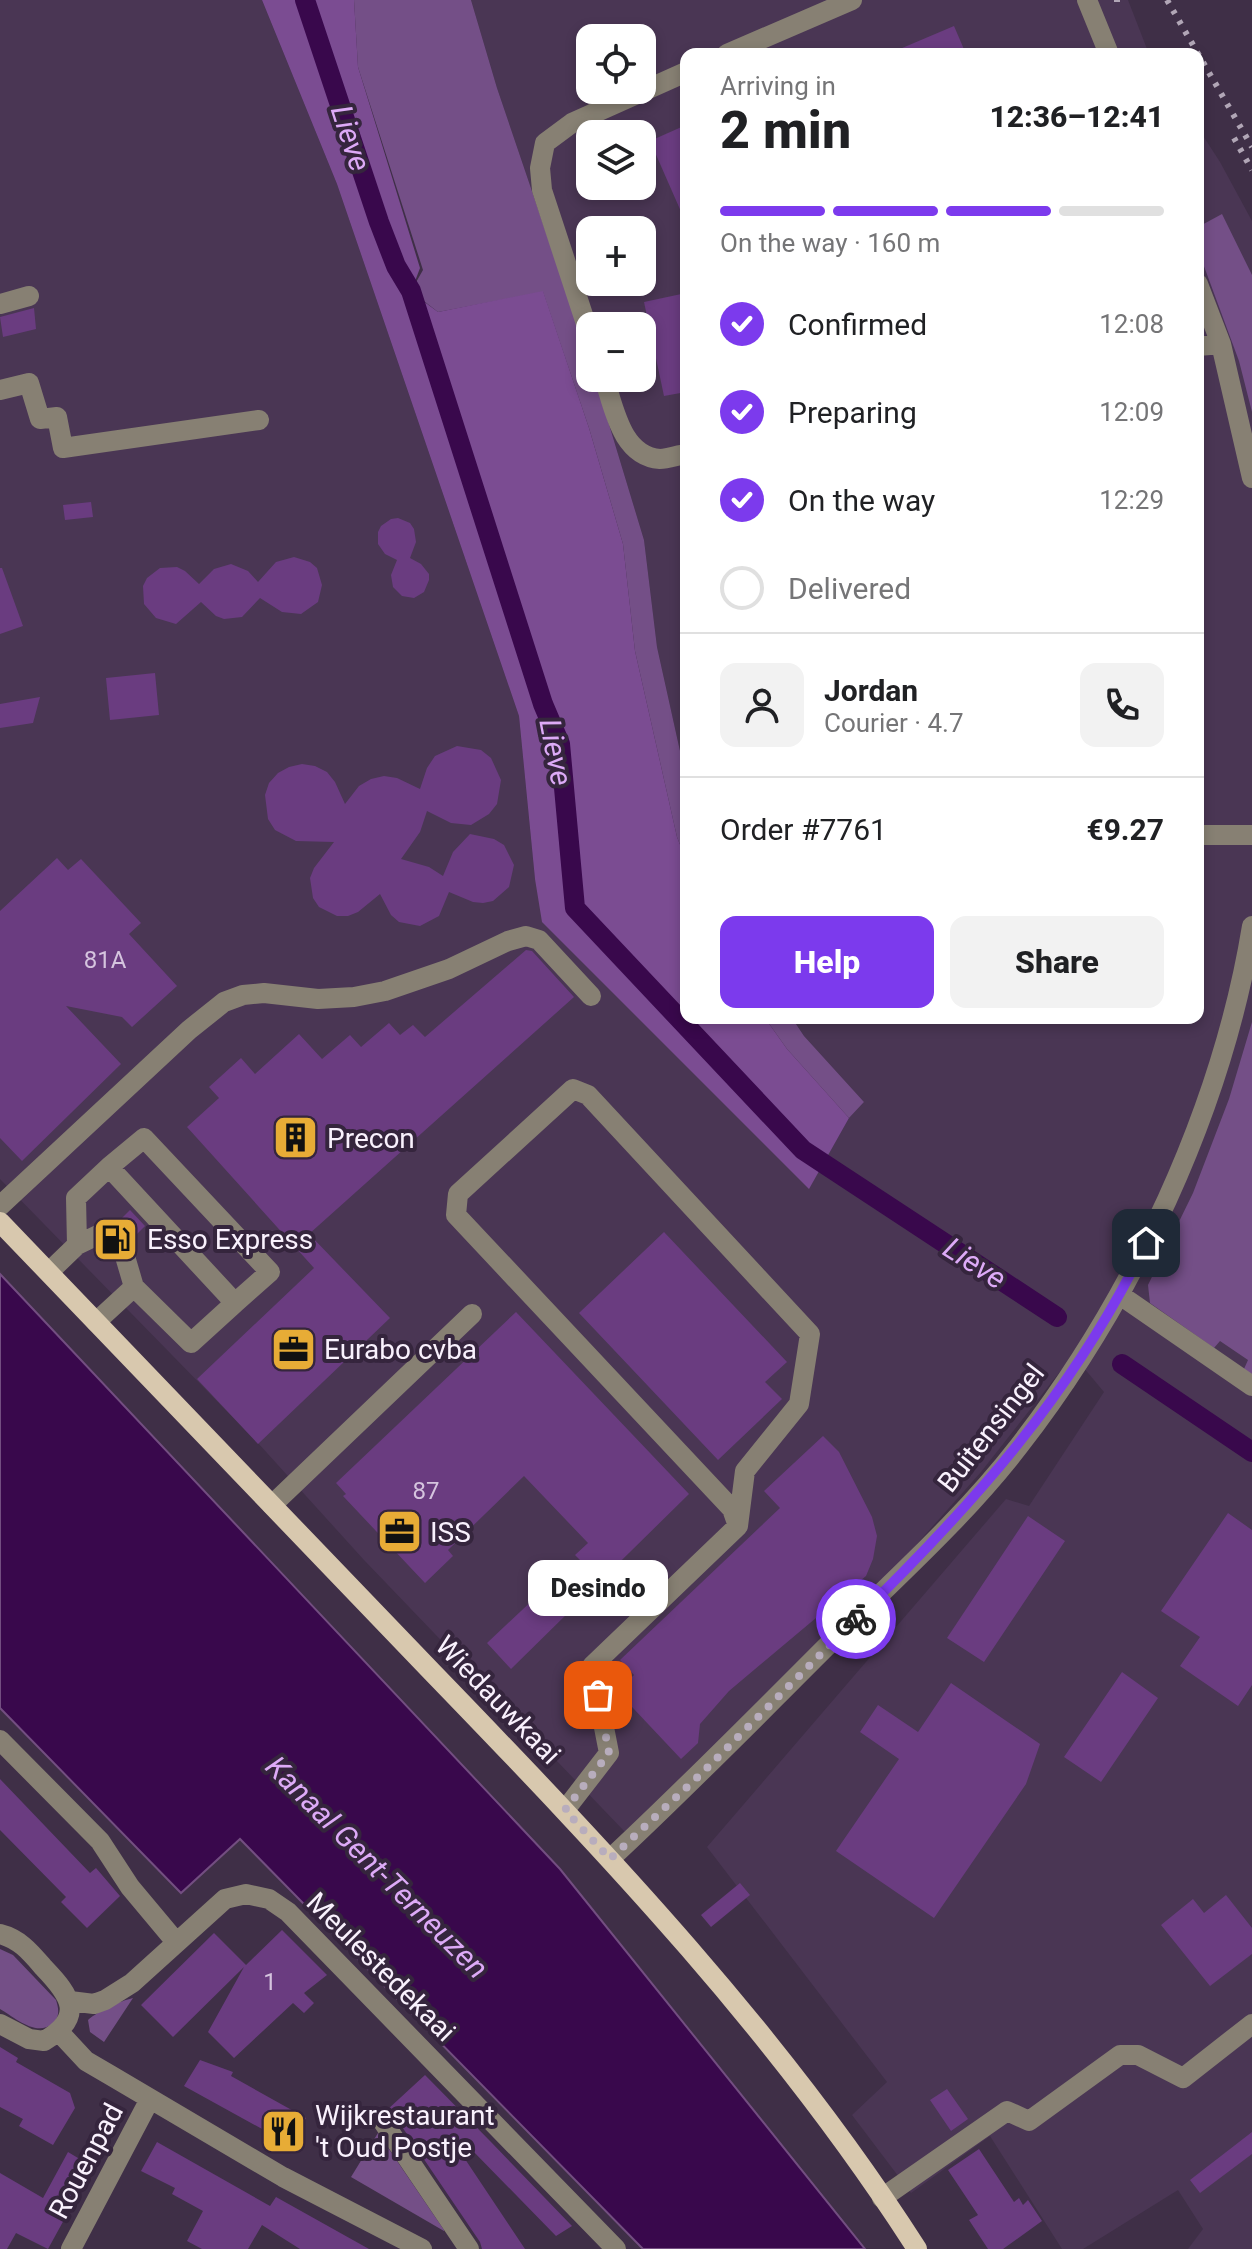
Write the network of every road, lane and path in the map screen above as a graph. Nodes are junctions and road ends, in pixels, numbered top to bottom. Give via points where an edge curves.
1 (852, 0) edge
2 (1087, 0) edge
3 (741, 48) edge
4 (1107, 48) edge
5 (680, 75) edge
6 (29, 296) dead end
7 (1204, 300) edge
8 (0, 304) edge
9 (582, 312) edge
10 (1221, 344) junction
11 (1204, 345) edge
12 (0, 390) edge
13 (609, 392) edge
14 (259, 420) dead end
15 (680, 455) edge
16 (1252, 478) edge
17 (1204, 835) edge
18 (1252, 835) edge
19 (1252, 926) edge
20 (1248, 981) edge
21 (591, 996) dead end
22 (109, 1167) junction
23 (0, 1206) edge
24 (0, 1222) edge
25 (77, 1245) junction
26 (49, 1272) junction
27 (134, 1287) junction
28 (1120, 1295) junction
29 (235, 1303) junction
30 (472, 1314) dead end
31 (96, 1322) junction
32 (1252, 1386) edge
33 (272, 1505) junction
34 (738, 1526) junction
35 (0, 1740) edge
36 (565, 1810) junction
37 (610, 1859) junction
38 (0, 1934) edge
39 (171, 1937) junction
40 (70, 2001) junction
41 (0, 2024) edge
42 (1252, 2024) edge
43 (59, 2032) junction
44 (150, 2099) junction
45 (383, 2122) dead end
46 (882, 2198) junction
47 (614, 2248) edge
48 (71, 2249) edge
49 (422, 2249) edge
50 (469, 2249) edge
51 (917, 2249) edge

1 - 3 street
2 - 4 street
5 - 9 street via 572,123 545,143 542,190
6 - 8 street
7 - 10 street
10 - 11 street
10 - 16 street
12 - 14 street via 29,383 40,419 57,417 63,448
13 - 15 street via 630,446 659,459
17 - 18 street
19 - 20 street, Buitensingel
20 - 28 street, Buitensingel via 1171,1190
21 - 23 street via 539,940 526,936 385,991 318,999 243,995 224,1002 189,1030
22 - 25 street via 76,1198
22 - 29 street
22 - 29 street via 144,1138 270,1272
24 - 26 main road, Wiedauwkaai
25 - 26 street
25 - 27 street via 102,1233 124,1253
26 - 31 main road, Wiedauwkaai
27 - 29 street via 191,1343
27 - 31 street
28 - 32 street
28 - 37 street, Buitensingel via 1019,1445 958,1516
30 - 33 street
31 - 33 main road, Wiedauwkaai
33 - 36 main road, Wiedauwkaai
34 - 34 street via 732,1509 456,1215 458,1194 573,1089 588,1095 810,1334 799,1404 745,1471
34 - 36 street via 592,1666 609,1753
35 - 39 street via 100,1841
36 - 37 main road, Wiedauwkaai
37 - 46 main road, Wiedauwkaai via 709,1969
38 - 40 street via 22,1945
39 - 40 street, Meulestedekaai via 132,1983 94,2004
39 - 47 street, Meulestedekaai via 225,1899 246,1894 269,1899 288,1912
40 - 43 street via 67,2024
41 - 43 street via 29,2039 44,2041
42 - 46 street via 1183,2078 1138,2055 1120,2055 1029,2121 1007,2111
43 - 44 street via 86,2061
44 - 48 street, Rouenpad
44 - 49 street via 283,2177
45 - 50 street
46 - 51 main road, Wiedauwkaai

